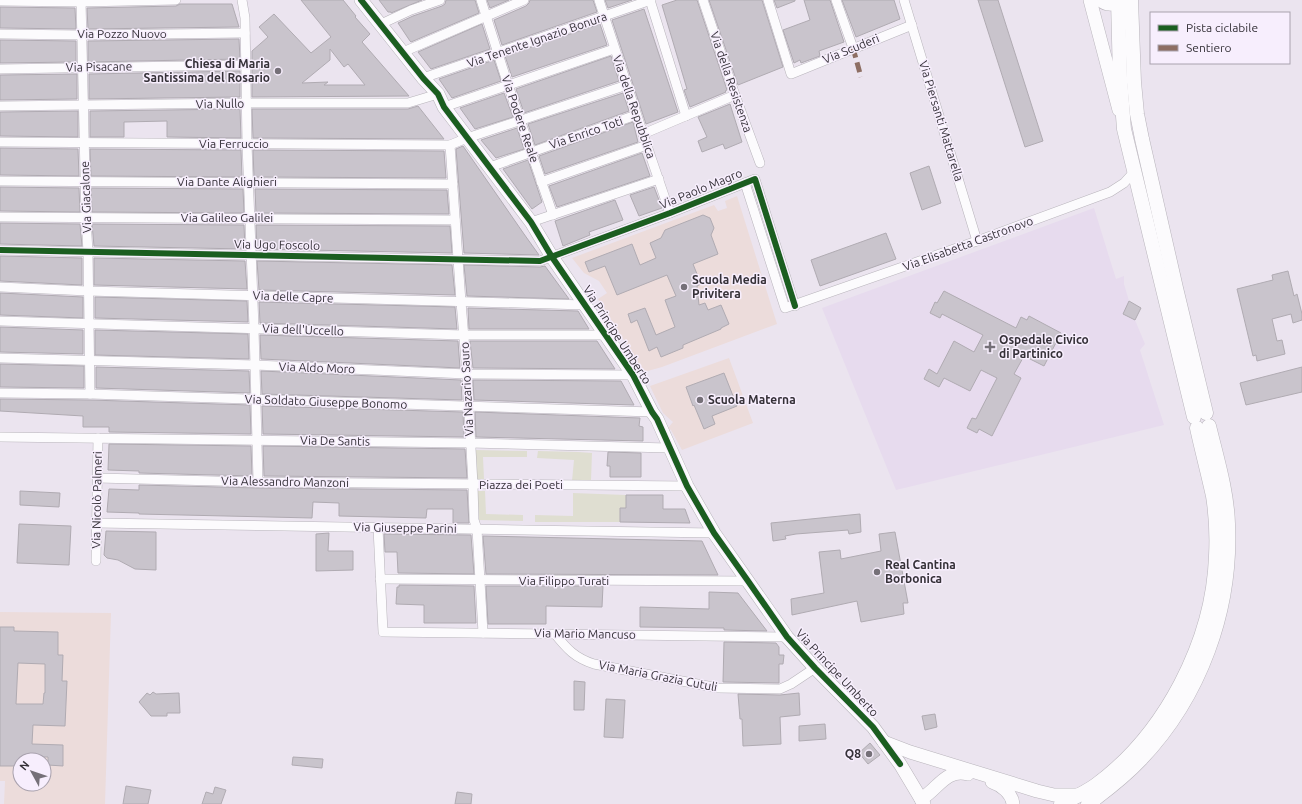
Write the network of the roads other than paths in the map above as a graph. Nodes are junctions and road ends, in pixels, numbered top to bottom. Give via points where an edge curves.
1 (176, 0) edge
2 (242, 0) edge
3 (362, 0) edge
4 (440, 0) edge
5 (481, 0) edge
6 (524, 0) edge
7 (598, 0) edge
8 (650, 0) edge
9 (703, 0) edge
10 (768, 0) edge
11 (836, 0) edge
12 (904, 0) edge
13 (1090, 0) edge
14 (1100, 0) edge
15 (0, 1) edge
16 (81, 1) edge
17 (1124, 2) edge
18 (486, 16) junction
19 (604, 17) junction
20 (380, 24) junction
21 (912, 25) junction
22 (244, 33) junction
23 (0, 34) edge
24 (82, 35) junction
25 (853, 48) junction
26 (614, 49) junction
27 (403, 52) junction
28 (498, 53) junction
29 (245, 65) junction
30 (83, 67) junction
31 (0, 68) edge
32 (423, 78) junction
33 (508, 85) junction
34 (627, 85) junction
35 (438, 94) junction
36 (735, 95) junction
37 (246, 103) junction
38 (84, 105) junction
39 (0, 106) edge
40 (444, 107) junction
41 (636, 115) junction
42 (686, 116) junction
43 (520, 121) junction
44 (1124, 129) junction
45 (643, 134) junction
46 (467, 138) junction
47 (0, 142) edge
48 (84, 143) junction
49 (247, 144) junction
50 (450, 145) junction
51 (647, 145) junction
52 (531, 152) junction
53 (760, 163) dead end
54 (490, 166) junction
55 (1134, 172) junction
56 (659, 179) junction
57 (0, 181) edge
58 (86, 182) junction
59 (249, 182) junction
60 (541, 182) junction
61 (744, 183) junction
62 (453, 184) junction
63 (670, 213) junction
64 (553, 215) junction
65 (0, 217) edge
66 (86, 218) junction
67 (250, 218) junction
68 (455, 220) junction
69 (531, 222) junction
70 (977, 241) junction
71 (0, 250) edge
72 (88, 252) junction
73 (252, 256) junction
74 (552, 257) junction
75 (458, 260) junction
76 (0, 287) edge
77 (88, 291) junction
78 (252, 296) junction
79 (460, 302) junction
80 (585, 305) junction
81 (795, 306) junction
82 (0, 321) edge
83 (89, 323) junction
84 (254, 328) junction
85 (464, 335) junction
86 (607, 335) junction
87 (0, 358) edge
88 (90, 362) junction
89 (255, 365) junction
90 (467, 374) junction
91 (633, 375) junction
92 (0, 393) edge
93 (90, 394) junction
94 (256, 400) junction
95 (469, 407) junction
96 (652, 412) junction
97 (1202, 421) junction
98 (0, 437) edge
99 (98, 438) junction
100 (257, 440) junction
101 (470, 443) junction
102 (669, 448) junction
103 (97, 478) junction
104 (258, 482) junction
105 (473, 485) junction
106 (686, 486) junction
107 (96, 523) junction
108 (378, 528) junction
109 (477, 529) junction
110 (714, 533) junction
111 (96, 561) dead end
112 (380, 580) junction
113 (480, 580) junction
114 (748, 582) junction
115 (483, 633) junction
116 (555, 634) junction
117 (787, 637) junction
118 (815, 668) junction
119 (884, 742) junction
120 (910, 752) junction
121 (900, 764) junction
122 (1084, 799) edge
123 (923, 801) edge
124 (1013, 804) edge
125 (1061, 804) edge

1 - 16 street
2 - 22 street
3 - 20 street, Via Principe Umberto
4 - 20 street
5 - 18 street, Via Podere Reale
6 - 18 street
7 - 19 street, Via della Repubblica
8 - 19 street, Via Tenente Ignazio Bonura
8 - 42 street
9 - 36 street, Via della Resistenza
10 - 25 street, Via Scuderi via 791,74
11 - 25 street
12 - 21 street, Via Piersanti Mattarella
13 - 44 street
14 - 17 street via 1111,5
15 - 16 street
16 - 24 street, Via Giacalone
17 - 44 main road via 1120,78
17 - 97 main road via 1137,114 1176,288
18 - 27 street
18 - 28 street, Via Podere Reale
19 - 26 street, Via della Repubblica
19 - 28 street, Via Tenente Ignazio Bonura
20 - 27 street, Via Principe Umberto
21 - 25 street, Via Scuderi
21 - 70 street, Via Piersanti Mattarella
22 - 24 street, Via Pozzo Nuovo
22 - 29 street
23 - 24 street, Via Pozzo Nuovo
24 - 30 street, Via Giacalone
26 - 33 street
26 - 34 street, Via della Repubblica
27 - 32 street, Via Principe Umberto
28 - 32 street, Via Tenente Ignazio Bonura
28 - 33 street, Via Podere Reale
29 - 30 street, Via Pisacane
29 - 37 street
30 - 31 street, Via Pisacane
30 - 38 street, Via Giacalone
32 - 35 street, Via Principe Umberto
33 - 40 street
33 - 43 street, Via Podere Reale
34 - 41 street, Via della Repubblica
34 - 43 street, Via Ferruccio
35 - 37 street, Via Nullo via 408,103
35 - 40 street, Via Principe Umberto
36 - 42 street
36 - 53 street, Via della Resistenza
37 - 38 street, Via Nullo
37 - 49 street
38 - 39 street, Via Nullo
38 - 48 street, Via Giacalone
40 - 46 street, Via Principe Umberto
41 - 45 street, Via della Repubblica
41 - 52 street, Via Enrico Toti
42 - 45 street
43 - 46 street, Via Ferruccio
43 - 52 street, Via Podere Reale
44 - 55 main road
45 - 51 street, Via della Repubblica
46 - 50 street, Via Ferruccio
46 - 54 street, Via Principe Umberto
47 - 48 street, Via Ferruccio
48 - 49 street, Via Ferruccio
48 - 58 street, Via Giacalone
49 - 50 street, Via Ferruccio
49 - 59 street
50 - 62 street, Via Nazario Sauro
51 - 56 street, Via della Repubblica
51 - 60 street
52 - 54 street, Via Enrico Toti
52 - 60 street, Via Podere Reale
54 - 69 street, Via Principe Umberto
55 - 70 street, Via Elisabetta Castronovo via 1124,183 1110,192
55 - 97 main road
56 - 63 street, Via della Repubblica
56 - 64 street
57 - 58 street, Via Dante Alighieri
58 - 59 street, Via Dante Alighieri
58 - 66 street, Via Giacalone
59 - 62 street, Via Dante Alighieri
59 - 67 street
60 - 64 street, Via Podere Reale
61 - 63 street, Via Paolo Magro
61 - 81 street, Via Paolo Magro via 785,308
61 - 81 street, Via Paolo Magro via 755,179
62 - 68 street, Via Nazario Sauro
63 - 74 street, Via Paolo Magro
64 - 69 street
65 - 66 street, Via Galileo Galilei
66 - 67 street, Via Galileo Galilei
66 - 72 street, Via Giacalone
67 - 68 street, Via Galileo Galilei
67 - 73 street
68 - 75 street, Via Nazario Sauro
69 - 74 street, Via Principe Umberto
70 - 81 street, Via Elisabetta Castronovo
71 - 72 street, Via Ugo Foscolo
72 - 73 street, Via Ugo Foscolo
72 - 77 street, Via Giacalone
73 - 75 street, Via Ugo Foscolo
73 - 78 street
74 - 75 street, Via Ugo Foscolo via 540,261
74 - 80 street, Via Principe Umberto
75 - 79 street, Via Nazario Sauro
76 - 77 street, Via delle Capre
77 - 78 street, Via delle Capre
77 - 83 street, Via Giacalone
78 - 79 street, Via delle Capre
78 - 84 street
79 - 80 street, Via delle Capre
79 - 85 street, Via Nazario Sauro
80 - 86 street, Via Principe Umberto
82 - 83 street, Via dell'Uccello
83 - 84 street, Via dell'Uccello
83 - 88 street, Via Giacalone
84 - 85 street, Via dell'Uccello
84 - 89 street
85 - 86 street, Via dell'Uccello
85 - 90 street, Via Nazario Sauro
86 - 91 street, Via Principe Umberto
87 - 88 street, Via Aldo Moro
88 - 89 street, Via Aldo Moro
88 - 93 street, Via Giacalone
89 - 90 street, Via Aldo Moro
89 - 94 street
90 - 91 street, Via Aldo Moro
90 - 95 street, Via Nazario Sauro
91 - 96 street, Via Principe Umberto
92 - 93 street, Via Soldato Giuseppe Bonomo
93 - 94 street, Via Soldato Giuseppe Bonomo
94 - 95 street, Via Soldato Giuseppe Bonomo
94 - 100 street
95 - 96 street, Via Soldato Giuseppe Bonomo
95 - 101 street, Via Nazario Sauro
96 - 102 street, Via Principe Umberto
97 - 122 main road via 1216,525 1216,557 1211,598 1201,637 1174,697 1156,724 1133,751 1094,786
98 - 99 street, Via De Santis
99 - 100 street, Via De Santis
99 - 103 street, Via Nicolò Palmeri
100 - 101 street, Via De Santis
100 - 104 street
101 - 102 street, Via De Santis
101 - 105 street, Via Nazario Sauro
102 - 106 street, Via Principe Umberto
103 - 104 street, Via Alessandro Manzoni
103 - 107 street, Via Nicolò Palmeri
104 - 105 street, Via Alessandro Manzoni
105 - 106 street, Piazza dei Poeti
105 - 109 street, Via Nazario Sauro via 474,520
106 - 110 street, Via Principe Umberto
107 - 108 street, Via Giuseppe Parini
107 - 111 street, Via Nicolò Palmeri
108 - 109 street, Via Giuseppe Parini
108 - 112 street
109 - 110 street, Via Giuseppe Parini
109 - 113 street, Via Nazario Sauro
110 - 114 street, Via Principe Umberto
112 - 113 street, Via Filippo Turati
112 - 115 street, Via Mario Mancuso via 382,632
113 - 114 street, Via Filippo Turati
113 - 115 street, Via Nazario Sauro
114 - 117 street, Via Principe Umberto
115 - 116 street, Via Mario Mancuso
116 - 117 street, Via Mario Mancuso
116 - 118 street, Via Maria Grazia Cutuli via 568,650 582,660 594,664 718,688 780,689
117 - 118 street, Via Principe Umberto
118 - 119 street, Via Principe Umberto via 873,727
119 - 120 street
119 - 121 street, Via Principe Umberto
120 - 121 street via 902,757
120 - 122 street via 1037,791
121 - 123 street, Via Principe Umberto
122 - 125 main road
123 - 124 street via 946,777 962,772 995,783 1006,791

